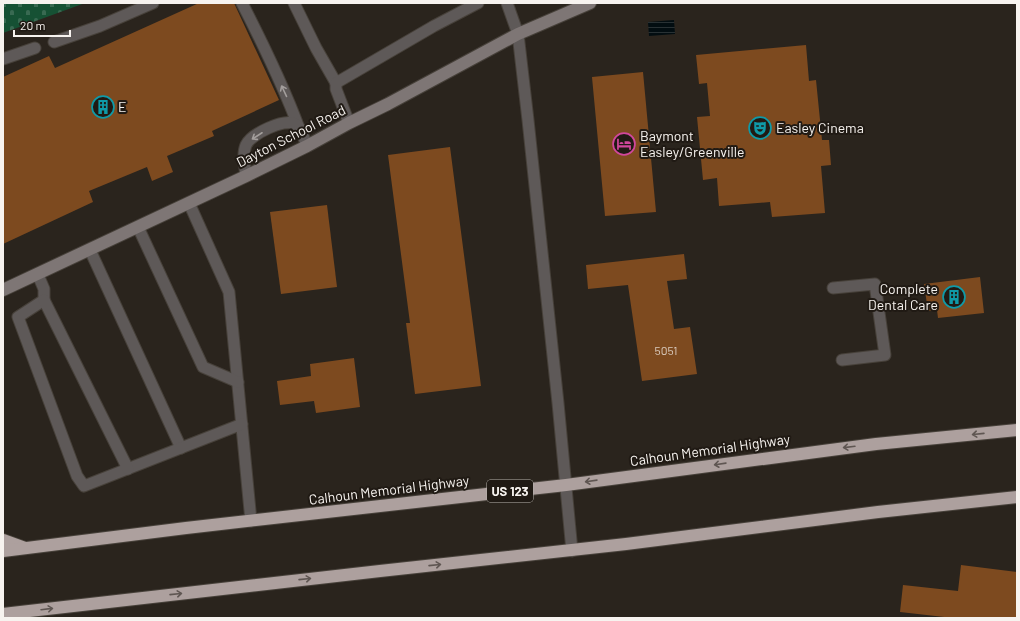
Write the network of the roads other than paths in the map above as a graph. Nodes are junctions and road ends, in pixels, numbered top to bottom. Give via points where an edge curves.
1 (153, 3) edge
2 (242, 3) edge
3 (294, 3) edge
4 (478, 3) edge
5 (507, 3) edge
6 (590, 3) edge
7 (518, 34) junction
8 (54, 42) dead end
9 (35, 48) dead end
10 (3, 59) edge
11 (336, 83) junction
12 (349, 123) junction
13 (299, 128) junction
14 (307, 146) junction
15 (246, 176) junction
16 (189, 203) junction
17 (138, 227) junction
18 (90, 250) junction
19 (38, 275) junction
20 (833, 288) dead end
21 (3, 290) edge
22 (44, 300) junction
23 (842, 360) dead end
24 (238, 382) junction
25 (242, 424) junction
26 (1017, 430) edge
27 (181, 448) junction
28 (128, 469) junction
29 (566, 485) junction
30 (1017, 498) edge
31 (251, 521) junction
32 (3, 540) edge
33 (26, 548) junction
34 (572, 550) junction
35 (3, 551) edge
36 (3, 614) edge

1 - 8 lane
13 -> 2 lane via 263,44
3 - 11 lane
4 - 11 lane
5 - 7 lane
6 - 7 street, Dayton School Road
7 - 12 street, Dayton School Road
7 - 29 lane
9 - 10 lane
11 - 12 lane
12 - 14 street, Dayton School Road
13 - 14 lane
13 -> 15 lane via 290,123 274,126 249,141 244,151
14 - 15 street, Dayton School Road
15 - 16 street, Dayton School Road
16 - 17 street, Dayton School Road
16 - 24 lane via 229,292
17 - 18 street, Dayton School Road
17 - 24 lane via 203,367
18 - 19 street, Dayton School Road
18 - 27 lane
19 - 21 street, Dayton School Road
19 - 22 lane via 44,289
20 - 23 lane via 875,284 885,355
22 - 28 lane
22 - 28 lane via 18,317 77,476 84,486
24 - 25 lane
25 - 27 lane
25 - 31 lane
26 -> 29 highway, Calhoun Memorial Highway / US 123 via 876,444
27 - 28 lane
29 - 31 highway, Calhoun Memorial Highway / US 123
29 - 34 lane
30 - 34 highway via 878,512
31 - 33 highway, Calhoun Memorial Highway / US 123
32 - 33 highway
33 - 35 highway, Calhoun Memorial Highway / US 123
36 -> 34 highway

